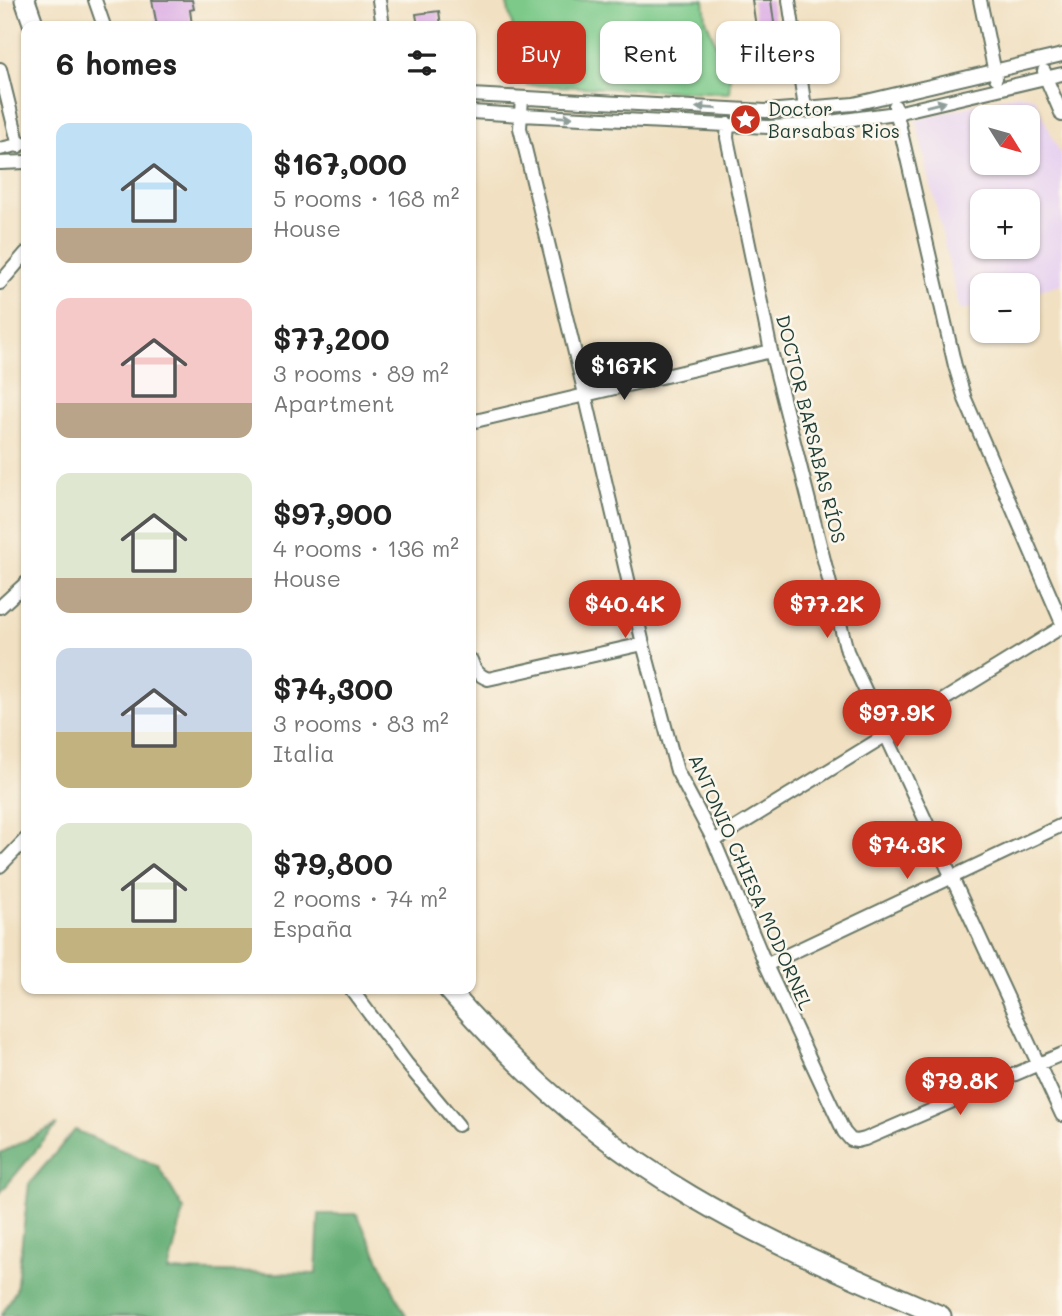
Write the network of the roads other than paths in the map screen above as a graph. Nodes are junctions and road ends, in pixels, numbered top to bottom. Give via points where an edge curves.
1 (25, 0) edge
2 (95, 0) edge
3 (379, 0) edge
4 (789, 0) edge
5 (980, 0) edge
6 (32, 21) edge
7 (102, 21) edge
8 (382, 21) edge
9 (1062, 55) edge
10 (1042, 60) junction
11 (0, 69) edge
12 (994, 71) junction
13 (1062, 74) edge
14 (1046, 78) junction
15 (999, 89) junction
16 (476, 95) edge
17 (892, 96) junction
18 (522, 98) junction
19 (805, 108) junction
20 (476, 111) edge
21 (897, 113) junction
22 (521, 115) junction
23 (1062, 115) edge
24 (728, 124) junction
25 (21, 137) edge
26 (21, 144) edge
27 (0, 149) edge
28 (21, 162) edge
29 (0, 163) edge
30 (21, 259) edge
31 (0, 284) edge
32 (771, 351) junction
33 (585, 394) junction
34 (476, 421) edge
35 (21, 588) edge
36 (0, 607) edge
37 (1062, 625) edge
38 (643, 644) junction
39 (476, 672) edge
40 (887, 736) junction
41 (1062, 825) edge
42 (714, 841) junction
43 (21, 844) edge
44 (0, 866) edge
45 (953, 877) junction
46 (766, 965) junction
47 (355, 994) edge
48 (452, 994) edge
49 (1062, 1054) edge
50 (1038, 1065) junction
51 (1062, 1115) edge
52 (458, 1125) dead end
53 (941, 1316) edge

1 - 6 highway
2 - 7 street
3 - 8 street
4 - 19 street
5 - 12 street
9 - 10 street
10 - 12 street
10 - 14 street
11 - 25 street
12 - 15 street
12 - 17 street
13 - 14 street
14 - 15 street
14 - 23 street
21 -> 15 street
16 - 18 street
17 - 19 street
17 - 21 street
19 -> 18 street via 766,111
18 - 22 street, ANTONIO CHIESA MODORNEL
20 - 22 street
21 - 24 street via 808,125
21 - 37 street via 965,399
22 -> 24 street
22 - 33 street, ANTONIO CHIESA MODORNEL via 520,128
24 - 32 street, DOCTOR BARSABAS RÍOS via 727,138
26 - 27 street
28 - 29 street
30 - 31 street
32 - 33 street
32 - 40 street, DOCTOR BARSABAS RÍOS via 847,651
33 - 34 street
33 - 38 street, ANTONIO CHIESA MODORNEL
35 - 36 street
37 - 40 street
38 - 39 street via 488,679
38 - 42 street, ANTONIO CHIESA MODORNEL via 677,771
40 - 42 street
40 - 45 street, DOCTOR BARSABAS RÍOS
41 - 45 street
42 - 46 street, ANTONIO CHIESA MODORNEL
43 - 44 street
45 - 46 street
45 - 50 street, DOCTOR BARSABAS RÍOS
46 - 50 street, ANTONIO CHIESA MODORNEL via 850,1140 866,1139
47 - 52 street
48 - 53 highway via 536,1080 654,1173 725,1216 809,1258
49 - 50 street
50 - 51 street, DOCTOR BARSABAS RÍOS

